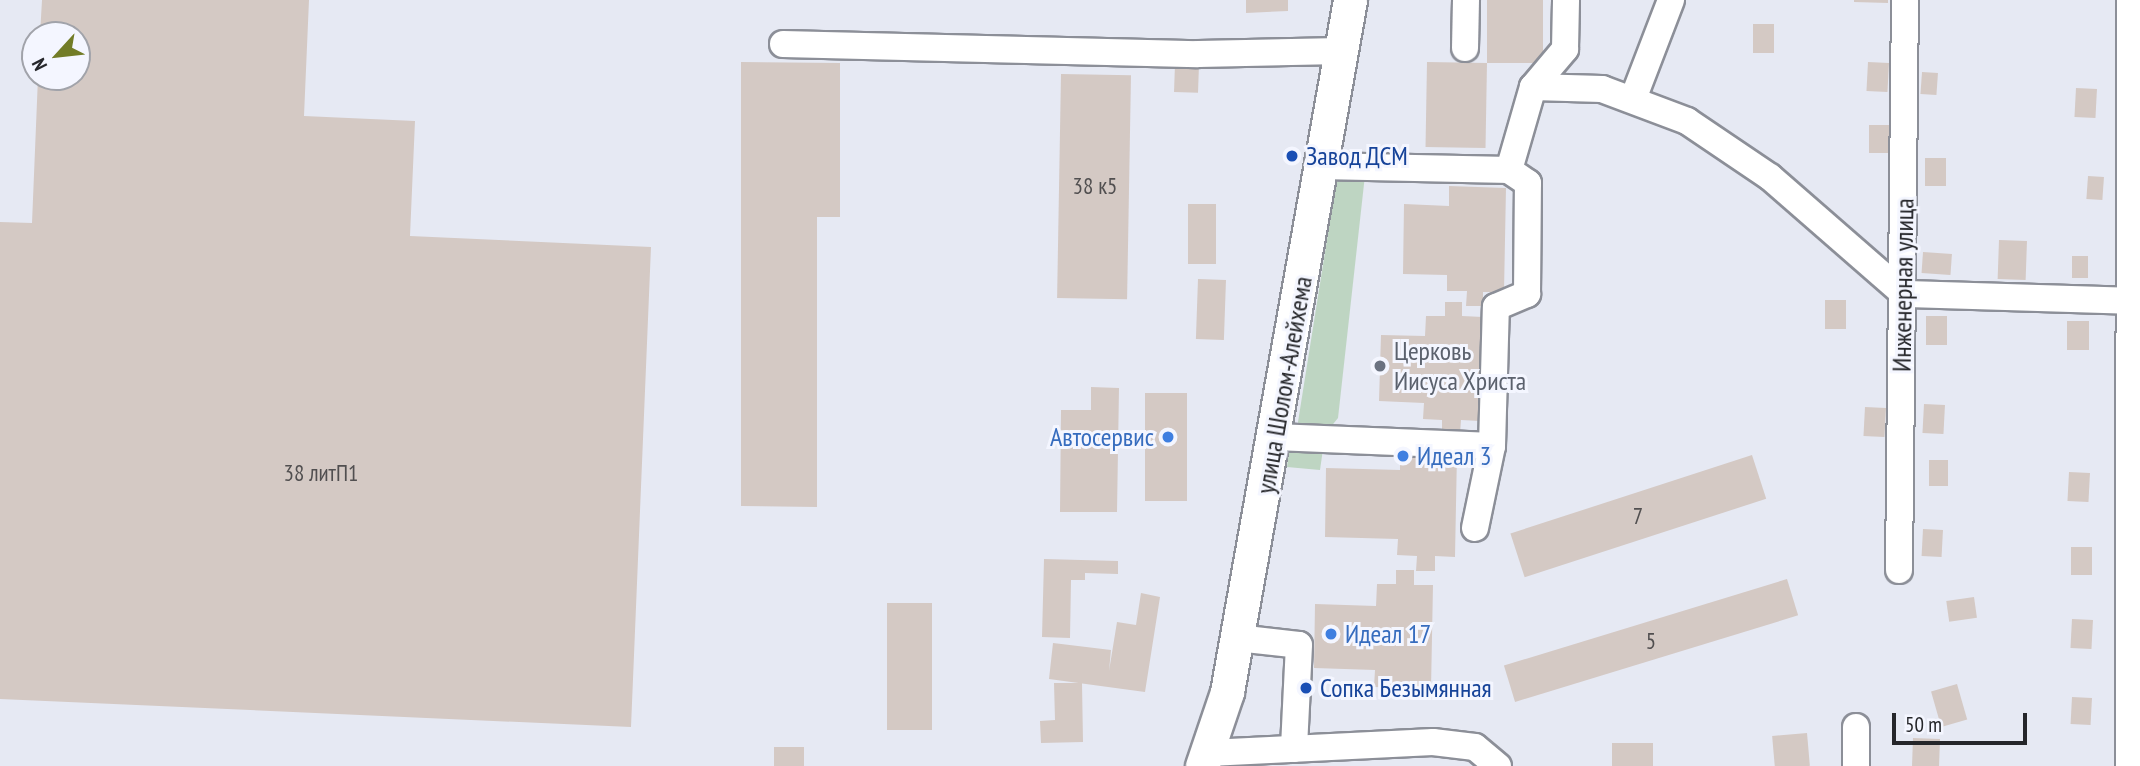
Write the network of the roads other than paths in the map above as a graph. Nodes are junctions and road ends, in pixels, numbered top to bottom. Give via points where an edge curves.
1 (1350, 0) edge
2 (1466, 0) edge
3 (1566, 0) edge
4 (1671, 0) edge
5 (1905, 0) edge
6 (2130, 0) edge
7 (783, 44) dead end
8 (1465, 48) dead end
9 (1341, 51) junction
10 (1533, 87) junction
11 (1633, 99) junction
12 (1321, 166) junction
13 (1508, 170) junction
14 (1903, 294) junction
15 (2134, 300) edge
16 (1276, 437) junction
17 (1492, 446) junction
18 (1475, 528) dead end
19 (1899, 570) dead end
20 (1237, 638) junction
21 (1856, 727) dead end
22 (1294, 749) junction
23 (2132, 759) edge
24 (1205, 760) edge
25 (1498, 766) edge
26 (1856, 766) edge

1 - 9 main road, улица Шолом-Алейхема
2 - 8 street
3 - 10 street via 1565,49
4 - 11 street
5 - 14 street, Инженерная улица
6 - 15 street
7 - 9 street via 1198,54
9 - 12 main road, улица Шолом-Алейхема
10 - 11 street via 1602,89
10 - 13 street
11 - 14 street via 1687,121 1770,177
12 - 13 street
12 - 16 main road, улица Шолом-Алейхема
13 - 17 street via 1528,183 1527,294 1496,307
14 - 15 street
14 - 19 street, Инженерная улица
15 - 23 street
16 - 17 street
16 - 20 main road, улица Шолом-Алейхема
17 - 18 street
20 - 22 street via 1299,645
20 - 24 main road, улица Шолом-Алейхема
21 - 26 street
22 - 24 street
22 - 25 street via 1433,742 1475,747

